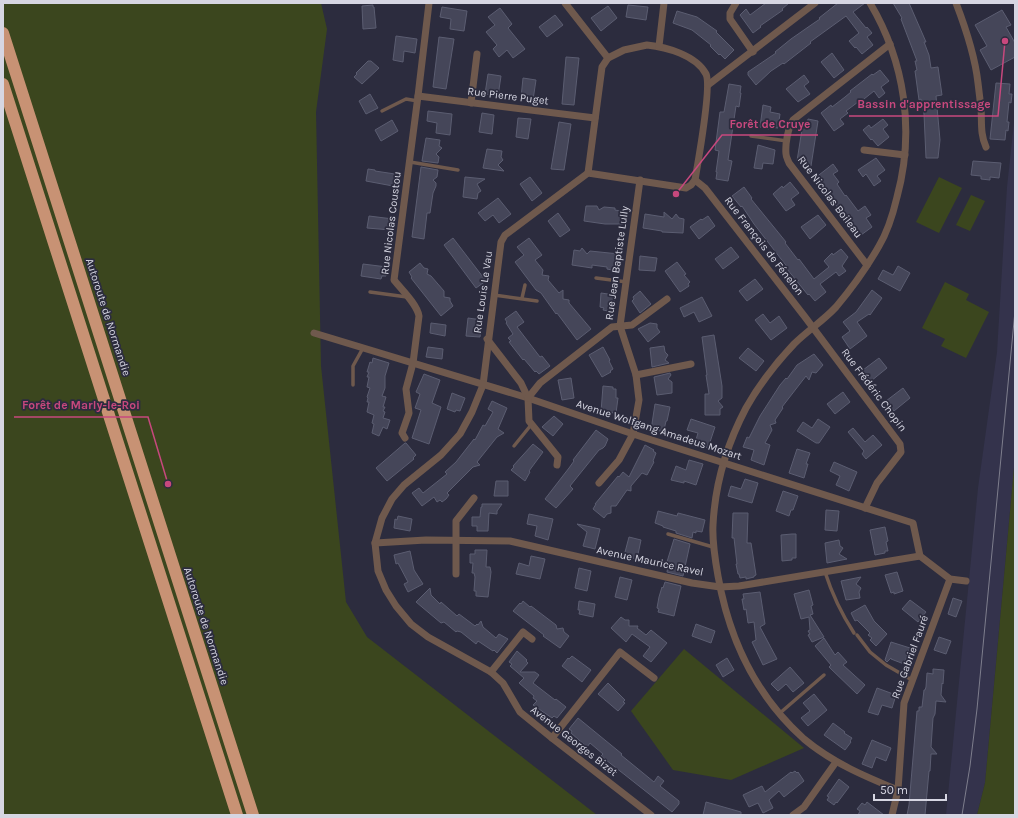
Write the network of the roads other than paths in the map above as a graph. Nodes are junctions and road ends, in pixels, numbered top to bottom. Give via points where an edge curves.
1 (429, 3) edge
2 (565, 3) edge
3 (664, 3) edge
4 (736, 3) edge
5 (815, 3) edge
6 (870, 3) edge
7 (956, 3) edge
8 (3, 33) edge
9 (890, 44) junction
10 (659, 46) junction
11 (753, 52) junction
12 (478, 54) dead end
13 (608, 58) junction
14 (3, 84) edge
15 (708, 85) junction
16 (418, 99) junction
17 (470, 103) junction
18 (382, 111) dead end
19 (595, 118) junction
20 (751, 136) dead end
21 (787, 141) junction
22 (986, 147) dead end
23 (864, 150) dead end
24 (905, 155) junction
25 (410, 162) junction
26 (458, 170) dead end
27 (588, 172) junction
28 (640, 180) junction
29 (695, 180) junction
30 (867, 265) junction
31 (596, 278) dead end
32 (627, 282) junction
33 (525, 285) dead end
34 (370, 292) dead end
35 (494, 296) junction
36 (408, 297) junction
37 (522, 298) junction
38 (667, 300) dead end
39 (536, 301) dead end
40 (620, 326) junction
41 (813, 328) junction
42 (314, 333) dead end
43 (488, 339) junction
44 (363, 348) junction
45 (413, 363) junction
46 (691, 364) dead end
47 (636, 375) junction
48 (353, 385) dead end
49 (482, 385) junction
50 (528, 398) junction
51 (531, 425) junction
52 (633, 434) junction
53 (405, 438) dead end
54 (514, 446) dead end
55 (724, 463) junction
56 (557, 465) dead end
57 (599, 483) dead end
58 (474, 498) dead end
59 (865, 508) junction
60 (668, 534) dead end
61 (457, 540) junction
62 (375, 543) junction
63 (713, 547) junction
64 (920, 556) junction
65 (825, 572) junction
66 (456, 574) dead end
67 (950, 579) junction
68 (966, 581) dead end
69 (720, 587) junction
70 (532, 639) dead end
71 (491, 672) junction
72 (824, 674) dead end
73 (654, 678) dead end
74 (912, 680) junction
75 (780, 714) junction
76 (552, 738) junction
77 (836, 762) junction
78 (898, 790) junction
79 (237, 815) edge
80 (253, 815) edge
81 (651, 815) edge
82 (793, 815) edge
83 (892, 815) edge

1 - 16 street, Rue Nicolas Coustou
2 - 13 street
3 - 10 street
4 - 11 street via 731,8 730,19
5 - 11 street
6 - 9 street
7 - 22 street via 973,55 980,101 982,138
8 - 80 highway, Autoroute de Normandie
9 - 21 street, Rue Nicolas Boileau via 793,120
9 - 24 street via 902,82 906,113
10 - 13 street via 639,46
10 - 15 street via 678,52 696,62 706,73
11 - 15 street
12 - 17 street
13 - 19 street via 602,67
14 - 79 highway
15 - 29 street
16 - 17 street, Rue Pierre Puget
16 - 18 lane via 406,99
16 - 25 street, Rue Nicolas Coustou
17 - 19 street, Rue Pierre Puget
19 - 27 street
20 - 21 lane
21 - 30 street, Rue Nicolas Boileau via 786,155 789,163
23 - 24 street
24 - 30 street via 903,176 893,213 880,244
25 - 26 lane
25 - 36 street, Rue Nicolas Coustou via 394,280
27 - 28 street
27 - 35 street, Rue Louis Le Vau via 505,235 501,242
28 - 29 street via 686,188
28 - 32 street, Rue Jean Baptiste Lully
29 - 41 street, Rue François de Fénelon via 705,188
30 - 41 street via 835,308
31 - 32 lane
32 - 40 street, Rue Jean Baptiste Lully
33 - 37 lane
34 - 36 lane
35 - 37 lane
35 - 43 street, Rue Louis Le Vau
36 - 45 street, Rue Nicolas Coustou via 419,316
37 - 39 lane
38 - 40 street via 632,324
40 - 47 street
40 - 50 street, Rue Jean Baptiste Lully via 612,327 540,383
41 - 55 street via 794,344 758,388 732,439
41 - 59 street, Rue Frédéric Chopin via 900,444 901,452 877,483
42 - 44 street, Avenue Wolfgang Amadeus Mozart
43 - 49 street, Rue Louis Le Vau
43 - 50 street via 521,383
44 - 45 street, Avenue Wolfgang Amadeus Mozart
44 - 48 lane via 354,366
45 - 49 street, Avenue Wolfgang Amadeus Mozart
45 - 53 street, Rue Nicolas Coustou via 406,389 409,413 402,433
46 - 47 street
47 - 52 street via 639,400
49 - 50 street, Avenue Wolfgang Amadeus Mozart
49 - 62 street, Avenue Georges Bizet via 460,434 392,499 382,518
50 - 51 street via 528,418
50 - 52 street, Avenue Wolfgang Amadeus Mozart
51 - 54 lane
51 - 56 street via 558,457
52 - 55 street, Avenue Wolfgang Amadeus Mozart
52 - 57 street via 619,460
55 - 59 street, Avenue Wolfgang Amadeus Mozart
55 - 63 street via 715,502
58 - 61 street via 456,520
59 - 64 street, Avenue Wolfgang Amadeus Mozart via 913,523
60 - 63 lane
61 - 62 street, Avenue Maurice Ravel
61 - 66 street
61 - 69 street, Avenue Maurice Ravel via 510,541 692,583
62 - 71 street, Avenue Georges Bizet via 378,571 386,590 411,624 428,637
63 - 69 street
64 - 65 street, Avenue Maurice Ravel
64 - 67 street
65 - 69 street, Avenue Maurice Ravel
65 - 74 lane via 842,614 855,634 870,652 886,665
67 - 68 street
67 - 74 street, Rue Gabriel Fauré
69 - 75 street via 735,640 749,672
70 - 71 street via 523,632
71 - 76 street, Avenue Georges Bizet via 503,683 520,712
72 - 75 lane
73 - 76 street via 620,652
74 - 78 street, Rue Gabriel Fauré via 904,703
75 - 77 street via 805,739
76 - 81 street, Avenue Georges Bizet
77 - 78 street
77 - 82 street via 804,807
78 - 83 street, Rue Gabriel Fauré

